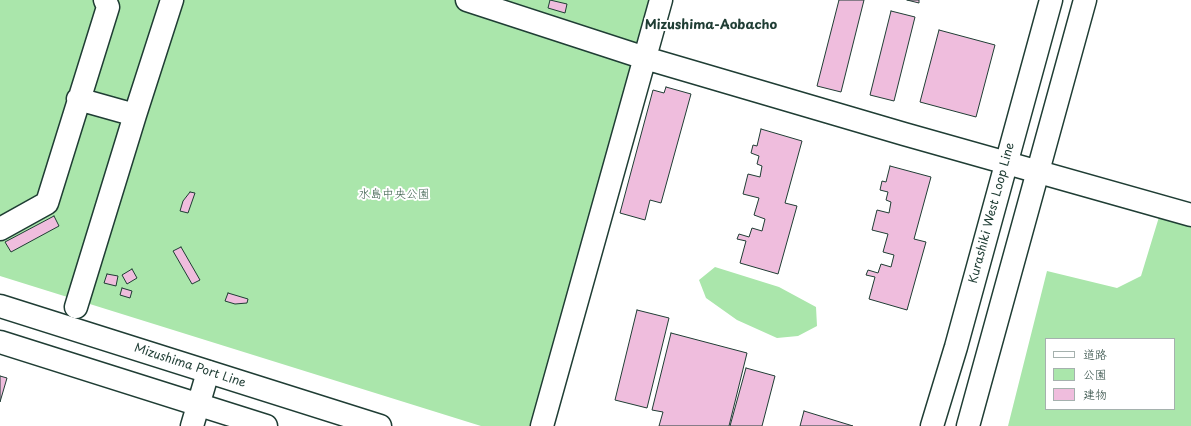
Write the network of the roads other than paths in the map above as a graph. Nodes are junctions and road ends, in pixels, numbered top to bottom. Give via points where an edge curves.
1 (105, 0) edge
2 (172, 0) edge
3 (467, 0) edge
4 (661, 0) edge
5 (1051, 0) edge
6 (1085, 0) edge
7 (645, 58) junction
8 (78, 99) junction
9 (135, 115) junction
10 (1006, 164) junction
11 (1037, 172) junction
12 (1191, 215) edge
13 (0, 228) edge
14 (0, 306) edge
15 (76, 307) dead end
16 (0, 342) edge
17 (208, 372) junction
18 (199, 404) junction
19 (192, 426) edge
20 (266, 426) edge
21 (380, 426) edge
22 (542, 426) edge
23 (932, 426) edge
24 (968, 426) edge

1 - 8 street via 108,7
2 - 9 street
3 - 7 street
4 - 7 street
5 - 10 street, Kurashiki West Loop Line
6 - 11 street
7 - 10 street
7 - 22 street
8 - 9 street
8 - 13 street via 47,203
9 - 15 street
10 - 11 street
10 - 23 street, Kurashiki West Loop Line
11 - 12 street
11 - 24 street
14 - 17 street, Mizushima Port Line
16 - 18 street
17 - 18 street
17 - 21 street, Mizushima Port Line
18 - 19 street
18 - 20 street

